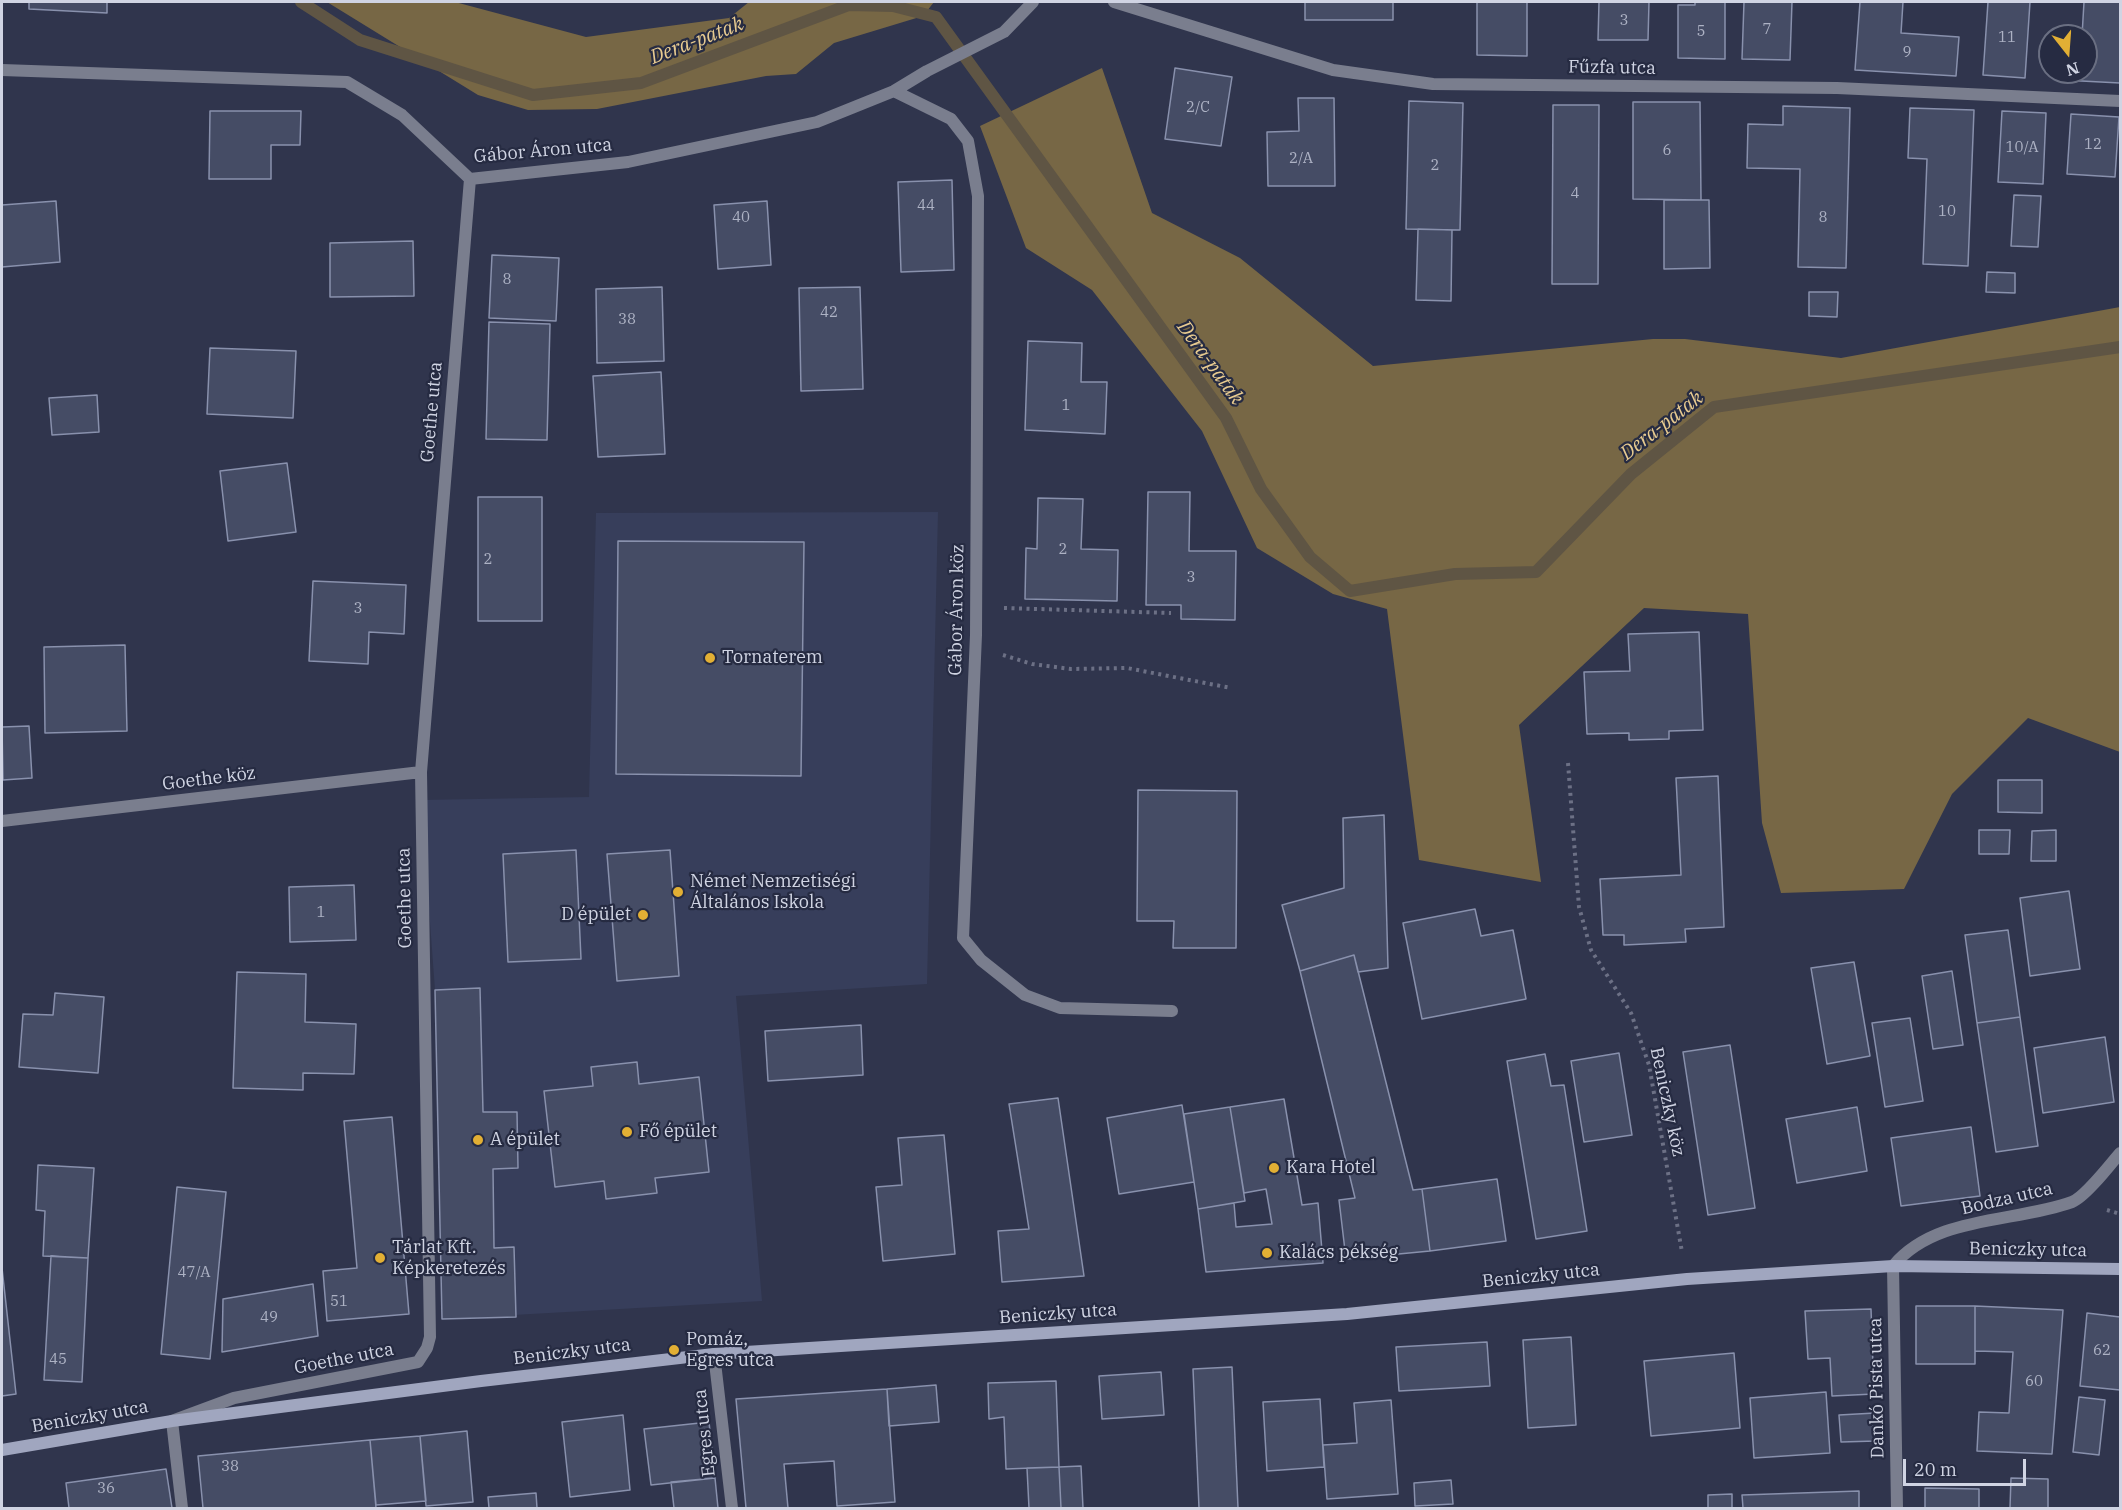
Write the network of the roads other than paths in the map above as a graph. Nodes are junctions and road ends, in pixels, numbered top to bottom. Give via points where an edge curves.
1 (1033, 2) edge
2 (1114, 2) edge
3 (2, 70) edge
4 (894, 91) junction
5 (2121, 101) edge
6 (470, 178) junction
7 (421, 772) junction
8 (2, 821) edge
9 (1172, 1011) dead end
10 (2121, 1153) edge
11 (1893, 1266) junction
12 (2121, 1269) edge
13 (714, 1354) junction
14 (172, 1421) junction
15 (2, 1450) edge
16 (182, 1509) edge
17 (732, 1509) edge
18 (1898, 1509) edge

1 - 4 street, Gábor Áron utca via 1004,32
2 - 5 street, Fűzfa utca via 1334,70 1432,84 1837,88
3 - 6 street, Gábor Áron utca via 347,82 402,116
4 - 6 street, Gábor Áron utca via 817,122 650,157
4 - 9 street, Gábor Áron köz via 951,119 968,141 978,196 976,635 963,938 981,960 1025,995 1059,1008
6 - 7 street, Goethe utca
7 - 8 street, Goethe köz
7 - 14 street, Goethe utca via 428,1348 418,1362 404,1366 234,1398
10 - 11 street, Bodza utca via 2074,1201 1939,1233 1906,1250
11 - 12 main road, Beniczky utca
11 - 13 main road, Beniczky utca via 1687,1279 1347,1314
11 - 18 street, Dankó Pista utca
13 - 14 main road, Beniczky utca
13 - 17 street, Egres utca
14 - 15 main road, Beniczky utca
14 - 16 street

